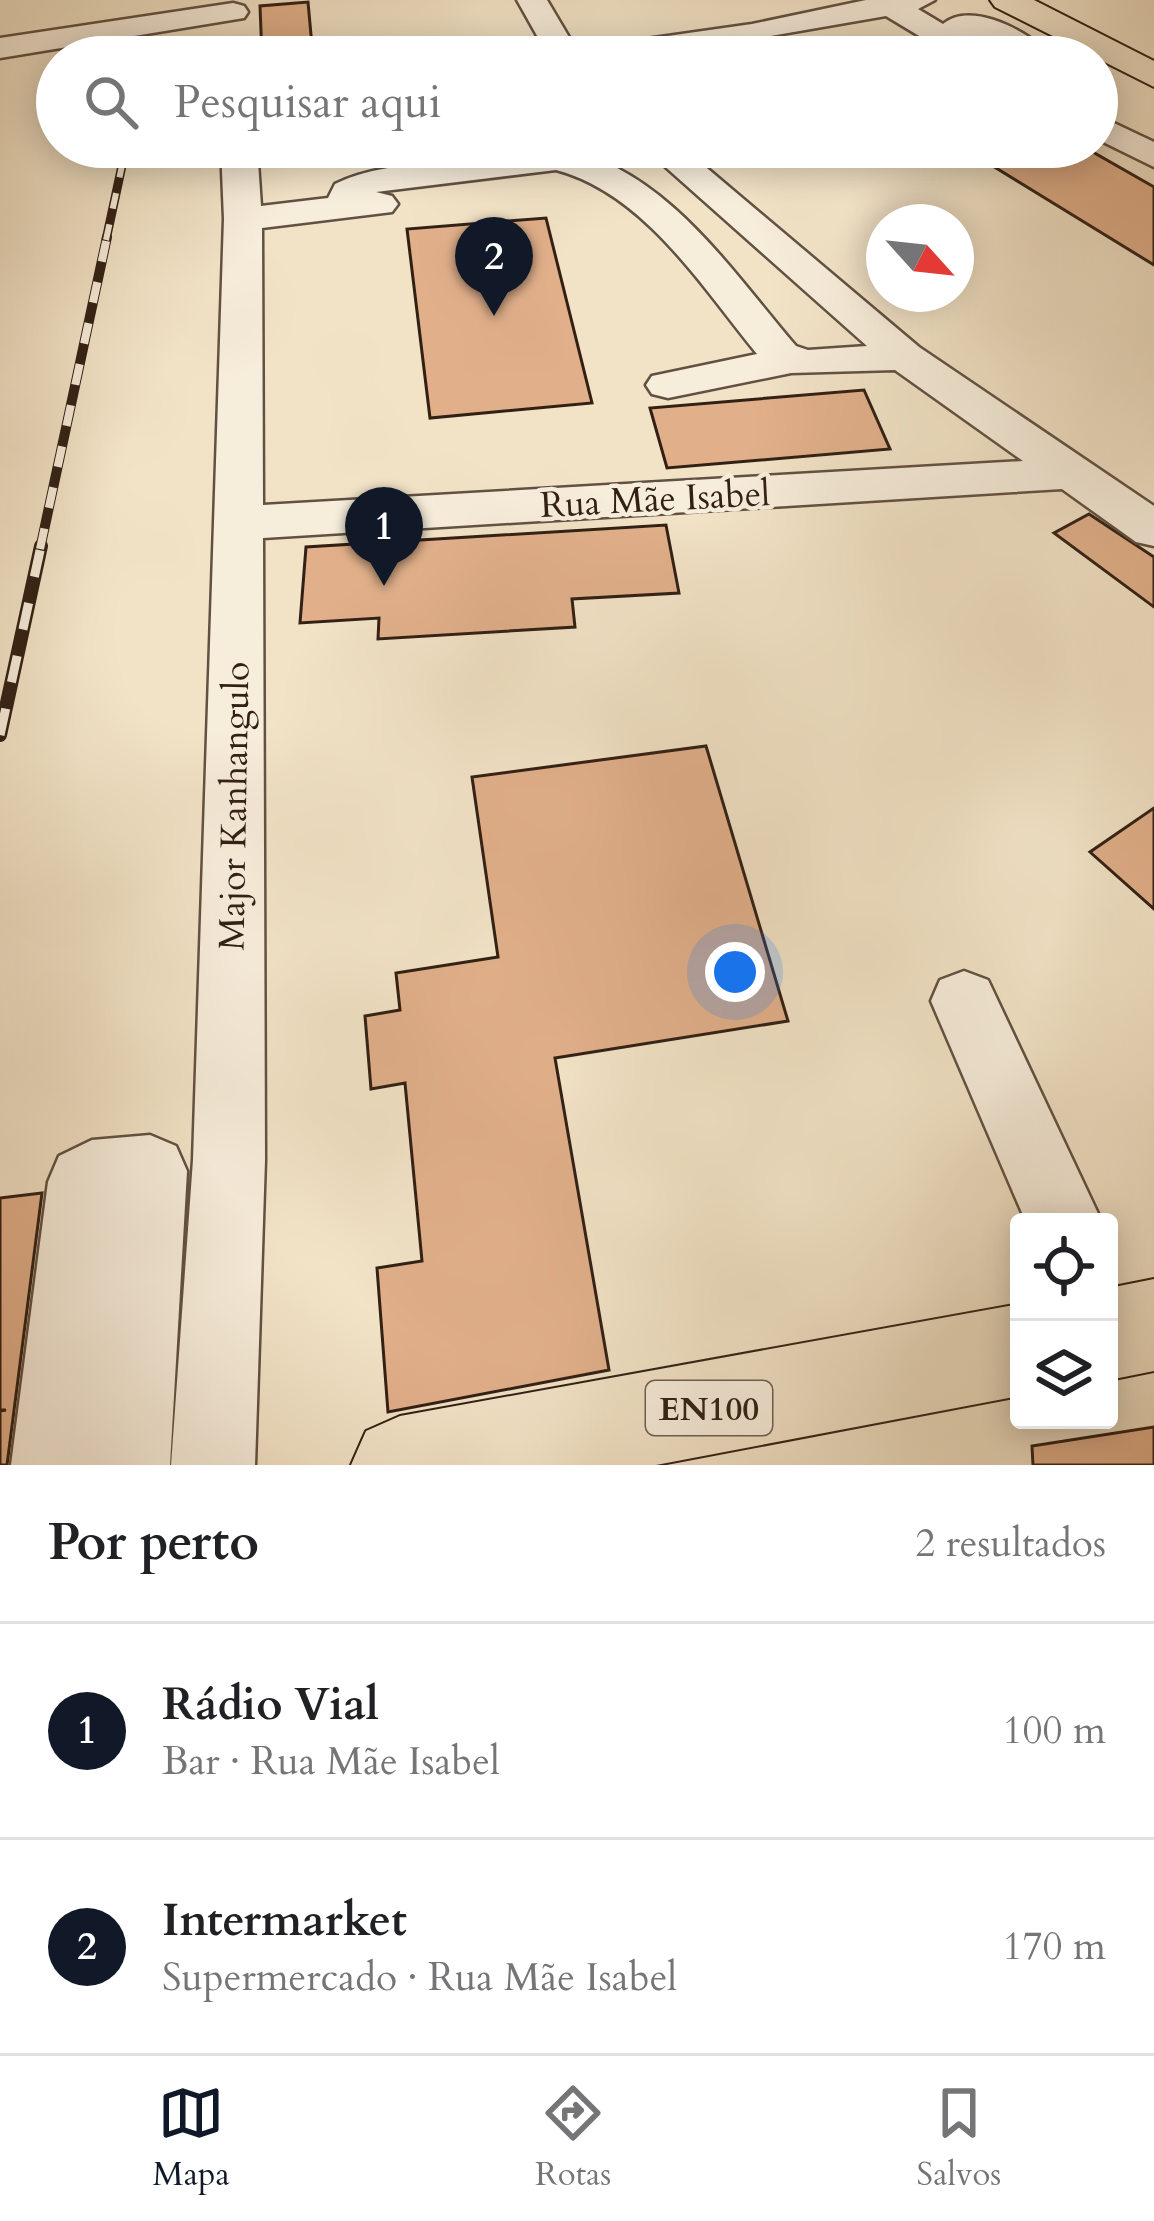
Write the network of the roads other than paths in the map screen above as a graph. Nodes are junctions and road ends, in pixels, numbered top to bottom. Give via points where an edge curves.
1 (532, 0) edge
2 (960, 0) edge
3 (989, 0) edge
4 (904, 1) edge
5 (1017, 6) edge
6 (233, 16) edge
7 (87, 36) edge
8 (553, 36) edge
9 (731, 36) edge
10 (952, 36) edge
11 (953, 36) edge
12 (963, 36) edge
13 (999, 36) edge
14 (1076, 36) edge
15 (36, 43) edge
16 (0, 48) edge
17 (1118, 58) edge
18 (1154, 76) edge
19 (1118, 102) edge
20 (1154, 122) edge
21 (1118, 132) edge
22 (1154, 152) edge
23 (240, 168) edge
24 (686, 168) edge
25 (702, 182) junction
26 (626, 191) junction
27 (242, 219) junction
28 (904, 356) junction
29 (791, 360) junction
30 (668, 385) dead end
31 (1072, 473) junction
32 (237, 523) junction
33 (1154, 530) edge
34 (964, 1001) dead end
35 (229, 1160) junction
36 (150, 1171) junction
37 (1060, 1213) edge
38 (1010, 1352) edge
39 (53, 1465) edge
40 (128, 1465) edge
41 (213, 1465) edge
42 (400, 1465) edge

1 - 8 street
2 - 10 street via 941,10
3 - 5 street
4 - 9 street
4 - 11 street
5 - 14 main road
6 - 7 street
12 - 13 street via 961,22
15 - 16 street
17 - 18 main road
19 - 20 street
21 - 22 street
23 - 27 street, Major Kanhangulo
24 - 25 street
25 - 26 street
25 - 28 street
26 - 27 street
26 - 29 street
27 - 32 street, Major Kanhangulo
28 - 29 street
28 - 31 street
29 - 30 street
31 - 32 street, Rua Mãe Isabel
31 - 33 street
32 - 35 street, Major Kanhangulo
34 - 37 street
35 - 36 street
35 - 41 street, Major Kanhangulo
36 - 39 street via 85,1182
36 - 40 street
38 - 42 main road, EN100

